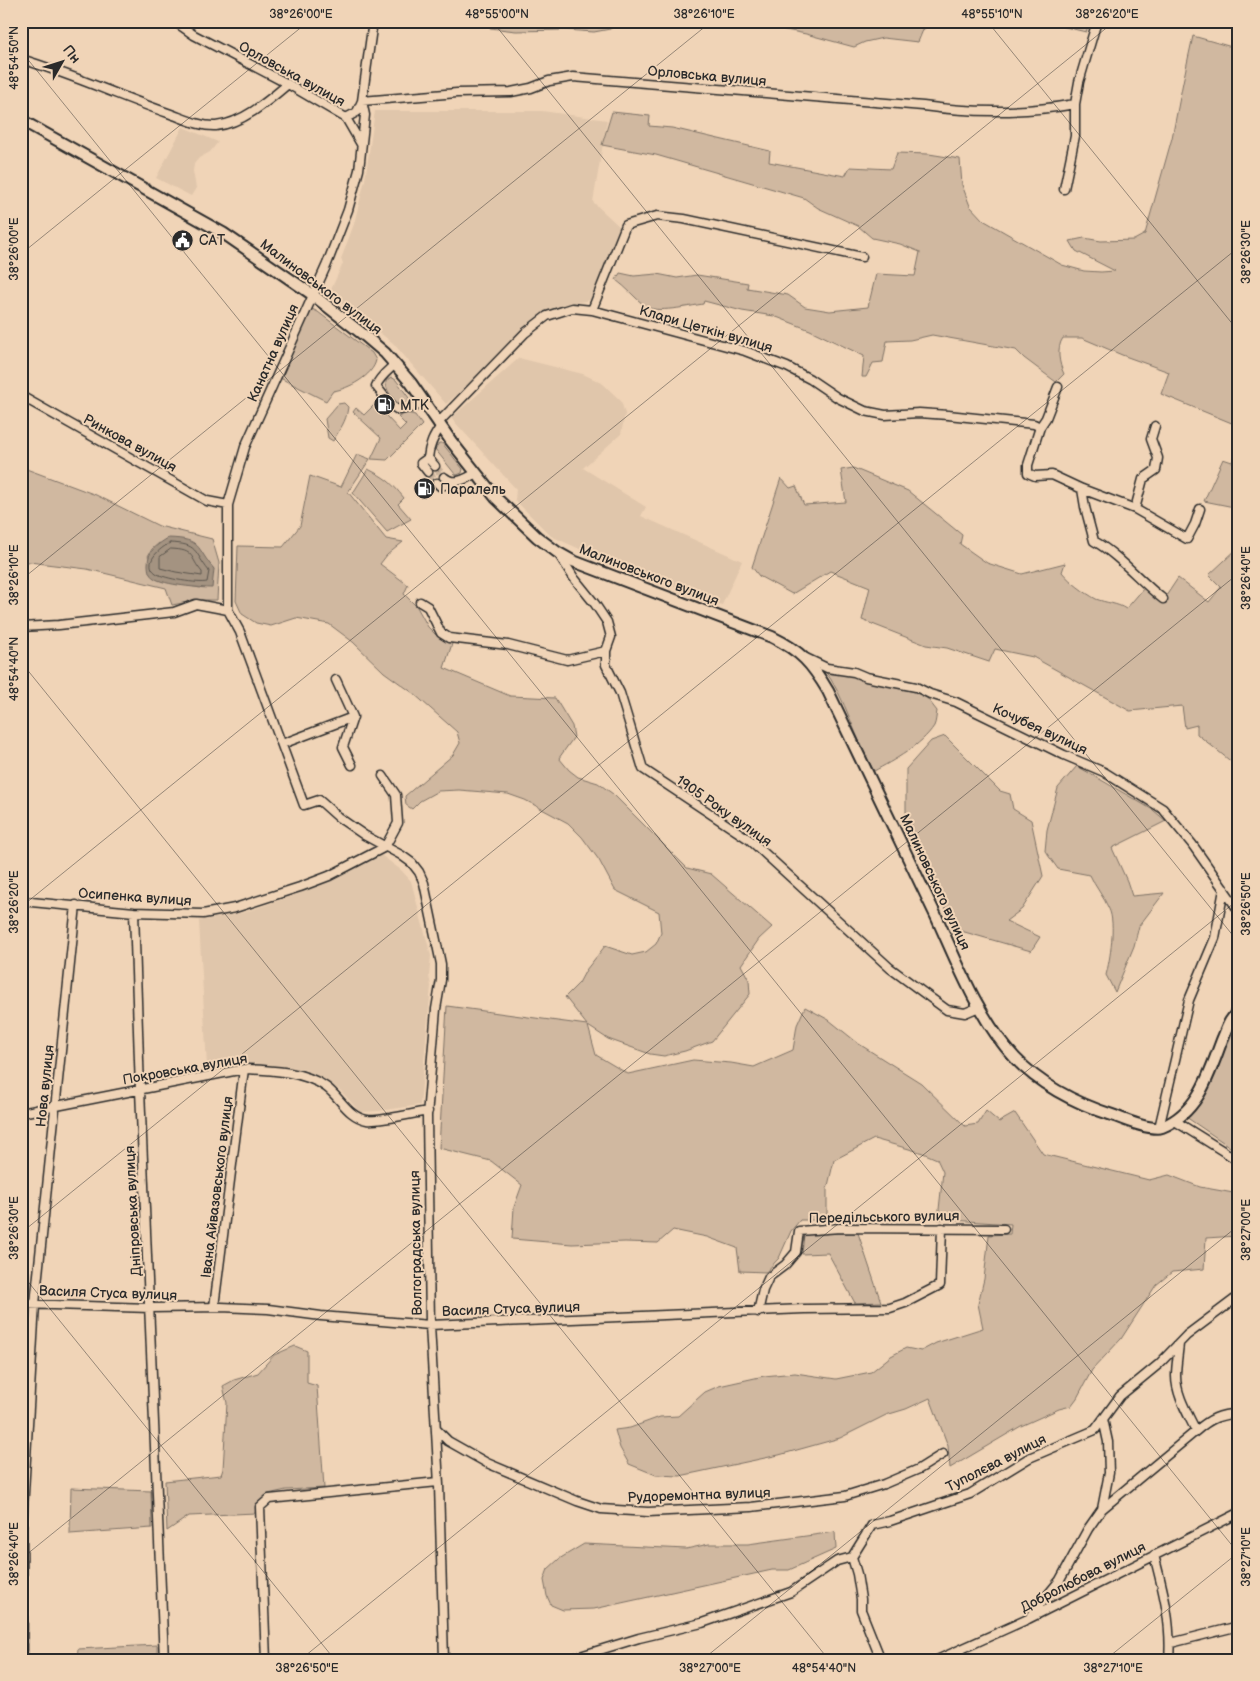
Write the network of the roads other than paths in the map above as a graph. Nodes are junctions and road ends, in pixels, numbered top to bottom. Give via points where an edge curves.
1 (174, 21) edge
2 (373, 21) edge
3 (1097, 21) edge
4 (21, 59) edge
5 (288, 84) junction
6 (362, 101) junction
7 (1075, 104) junction
8 (346, 118) junction
9 (21, 120) edge
10 (361, 144) junction
11 (1064, 189) dead end
12 (862, 257) dead end
13 (313, 294) junction
14 (592, 310) junction
15 (395, 364) junction
16 (1058, 387) dead end
17 (21, 396) edge
18 (424, 402) junction
19 (440, 424) junction
20 (1155, 426) dead end
21 (1040, 427) junction
22 (428, 458) junction
23 (434, 466) tunnel mouth
24 (428, 472) tunnel mouth
25 (476, 473) junction
26 (444, 477) tunnel mouth
27 (456, 482) junction
28 (437, 483) dead end
29 (1082, 489) junction
30 (228, 505) junction
31 (1134, 509) junction
32 (1200, 509) dead end
33 (557, 552) junction
34 (1163, 599) dead end
35 (420, 602) dead end
36 (228, 610) junction
37 (21, 627) edge
38 (606, 651) junction
39 (804, 657) junction
40 (336, 680) dead end
41 (353, 717) junction
42 (282, 744) junction
43 (352, 764) dead end
44 (383, 776) dead end
45 (385, 847) junction
46 (1224, 890) junction
47 (21, 901) edge
48 (76, 905) junction
49 (1239, 911) edge
50 (134, 912) junction
51 (979, 1007) junction
52 (1239, 1011) edge
53 (244, 1069) junction
54 (140, 1090) junction
55 (56, 1106) junction
56 (428, 1111) junction
57 (21, 1113) edge
58 (1175, 1121) junction
59 (1159, 1128) junction
60 (1239, 1161) edge
61 (942, 1228) junction
62 (1004, 1228) dead end
63 (1239, 1296) edge
64 (21, 1304) edge
65 (35, 1304) junction
66 (214, 1307) junction
67 (150, 1308) junction
68 (758, 1312) junction
69 (430, 1325) junction
70 (1179, 1344) junction
71 (1239, 1413) edge
72 (1103, 1419) junction
73 (436, 1429) junction
74 (1196, 1431) junction
75 (942, 1454) dead end
76 (438, 1482) junction
77 (1102, 1509) junction
78 (1239, 1513) edge
79 (1154, 1555) junction
80 (852, 1556) junction
81 (1028, 1619) junction
82 (1239, 1626) edge
83 (1170, 1643) junction
84 (23, 1660) edge
85 (164, 1660) edge
86 (266, 1660) edge
87 (444, 1660) edge
88 (568, 1660) edge
89 (881, 1660) edge
90 (937, 1660) edge
91 (1170, 1660) edge

1 - 5 street, Орловська вулиця via 194,35
2 - 6 street, Канатна вулиця
3 - 7 street
4 - 5 street via 204,125 217,126 240,118
5 - 8 street, Орловська вулиця
6 - 7 street, Орловська вулиця via 511,92 573,78 954,110 1002,111
6 - 8 street, Орловська вулиця via 357,112
6 - 10 street, Канатна вулиця via 365,115
7 - 11 street via 1075,136
8 - 10 street, Орловська вулиця
9 - 13 main road, Малиновського вулиця via 223,233
10 - 13 street, Канатна вулиця via 359,170 348,210
12 - 14 street via 684,219 656,216 626,225
13 - 15 main road, Малиновського вулиця via 376,344
13 - 30 street, Канатна вулиця via 245,447
14 - 19 street, Клари Цеткін вулиця via 572,308 547,316 525,333
14 - 21 street, Клари Цеткін вулиця via 745,351 787,367 865,411 885,415 962,416
15 - 18 main road, Малиновського вулиця
15 - 18 street via 382,375 376,386 398,410
16 - 21 street
17 - 30 street, Ринкова вулиця via 207,501
18 - 19 main road, Малиновського вулиця
19 - 22 street, Клари Цеткін вулиця
19 - 25 main road, Малиновського вулиця
20 - 31 street via 1151,439 1158,458 1156,470 1143,479
21 - 29 street via 1028,474 1052,475
22 - 23 street
22 - 24 street, Клари Цеткін вулиця via 421,463
25 - 27 street
25 - 33 main road, Малиновського вулиця via 518,520
26 - 27 street
27 - 28 street via 440,486
29 - 31 street
29 - 34 street via 1094,541
30 - 36 street, Канатна вулиця
31 - 32 street via 1187,539
33 - 38 street, 1905 Року вулиця via 607,622 612,637
33 - 39 main road, Малиновського вулиця via 573,562 772,638
35 - 38 street via 428,608 441,633 449,638 508,645 567,660
36 - 37 street via 196,604 174,612
36 - 42 street, Канатна вулиця via 240,632
38 - 51 street, 1905 Року вулиця via 606,665 620,693 643,769 750,840 890,968 947,1010 965,1013
39 - 46 street, Кочубея вулиця via 827,668 916,687 956,702 1104,772 1163,810
39 - 51 main road, Малиновського вулиця via 828,690
40 - 41 street
41 - 42 street
41 - 43 street via 343,747
42 - 45 street, Канатна вулиця via 304,806 320,800 364,836
44 - 45 street via 396,795 398,824
45 - 50 street, Осипенка вулиця via 329,876 235,908 203,914
45 - 56 street, Волгоградська вулиця via 412,863 419,872 440,964
46 - 49 street, Кочубея вулиця
46 - 59 street via 1215,938 1189,1000
47 - 48 street, Осипенка вулиця
48 - 50 street, Осипенка вулиця
48 - 55 street, Нова вулиця
50 - 54 street, Дніпровська вулиця
51 - 59 main road, Малиновського вулиця via 1015,1058 1056,1091 1105,1113
52 - 58 main road via 1230,1020 1207,1080 1192,1105
53 - 54 street, Покровська вулиця
53 - 56 street, Покровська вулиця via 312,1079 336,1094 354,1116 368,1121
53 - 66 street, Івана Айвазовського вулиця
54 - 55 street, Покровська вулиця
54 - 67 street, Дніпровська вулиця
55 - 57 street, Покровська вулиця
55 - 65 street, Нова вулиця
56 - 69 street, Волгоградська вулиця
58 - 59 main road
58 - 60 street
61 - 62 street, Передільського вулиця
61 - 68 street, Передільського вулиця via 799,1230 796,1252 785,1266 769,1277
61 - 68 street, Василя Стуса вулиця via 940,1285 905,1303 890,1308
63 - 70 street, Туполєва вулиця
64 - 65 street, Василя Стуса вулиця
65 - 67 street, Василя Стуса вулиця
65 - 84 street, Нова вулиця via 22,1527
66 - 67 street, Василя Стуса вулиця
66 - 69 street, Василя Стуса вулиця
67 - 85 street, Дніпровська вулиця
68 - 69 street, Василя Стуса вулиця
69 - 73 street, Волгоградська вулиця
70 - 72 street, Туполєва вулиця via 1120,1396
70 - 74 street via 1178,1386
71 - 74 street via 1220,1415
72 - 77 street via 1109,1473
72 - 80 street, Туполєва вулиця via 1095,1430 1029,1458 970,1494 872,1525
73 - 75 street, Рудоремонтна вулиця via 448,1441 487,1463 577,1501 601,1508 648,1512 751,1507 845,1496 919,1469
73 - 76 street, Волгоградська вулиця
74 - 77 street
76 - 86 street via 269,1499 260,1507
76 - 87 street, Волгоградська вулиця
77 - 81 street via 1060,1580
78 - 79 street, Добролюбова вулиця
79 - 81 street, Добролюбова вулиця
79 - 83 street via 1165,1596
80 - 88 street via 837,1561 783,1594 702,1623
80 - 89 street via 859,1582 861,1610
81 - 90 street, Добролюбова вулиця
82 - 83 street
83 - 91 street

